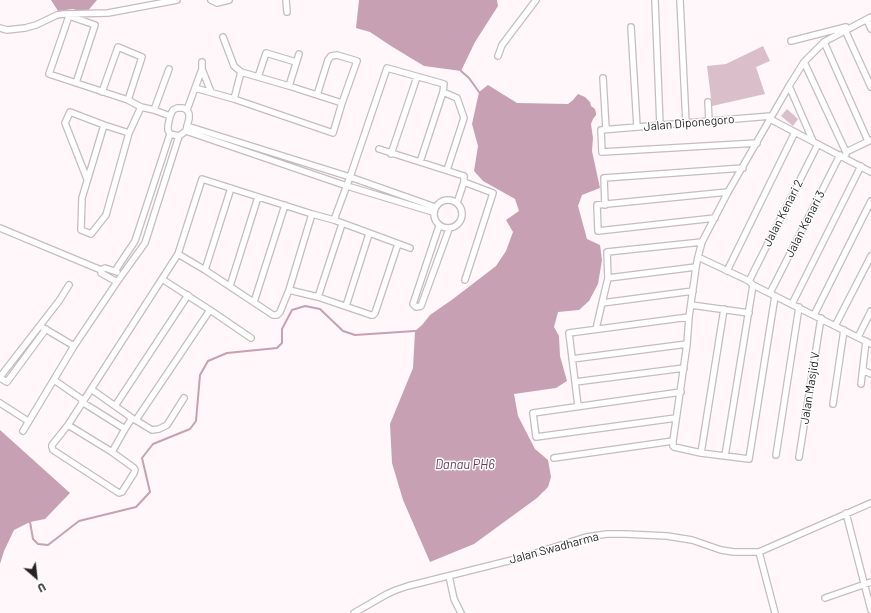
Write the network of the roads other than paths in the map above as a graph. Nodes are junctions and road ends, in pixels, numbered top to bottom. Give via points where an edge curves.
1 (177, 0) edge
2 (211, 0) edge
3 (229, 0) edge
4 (286, 0) edge
5 (536, 0) edge
6 (655, 0) edge
7 (680, 0) edge
8 (287, 12) dead end
9 (869, 18) edge
10 (856, 25) junction
11 (631, 27) dead end
12 (0, 28) edge
13 (871, 29) edge
14 (845, 30) junction
15 (223, 37) dead end
16 (791, 41) dead end
17 (824, 42) junction
18 (299, 54) dead end
19 (498, 56) dead end
20 (202, 62) dead end
21 (296, 62) junction
22 (804, 62) junction
23 (169, 69) dead end
24 (202, 69) junction
25 (241, 72) junction
26 (258, 77) junction
27 (417, 77) junction
28 (603, 78) dead end
29 (76, 83) junction
30 (289, 86) junction
31 (789, 86) junction
32 (871, 87) edge
33 (195, 88) junction
34 (102, 92) junction
35 (210, 92) junction
36 (443, 92) junction
37 (317, 95) junction
38 (234, 99) junction
39 (128, 100) junction
40 (708, 102) dead end
41 (342, 103) junction
42 (141, 107) junction
43 (154, 110) junction
44 (187, 110) junction
45 (170, 116) junction
46 (771, 118) junction
47 (708, 121) junction
48 (686, 123) junction
49 (660, 125) junction
50 (104, 126) junction
51 (637, 127) junction
52 (187, 128) junction
53 (606, 129) junction
54 (795, 132) junction
55 (129, 133) junction
56 (170, 134) junction
57 (179, 136) junction
58 (870, 140) edge
59 (757, 143) junction
60 (815, 143) junction
61 (379, 150) dead end
62 (391, 154) junction
63 (843, 155) junction
64 (420, 162) junction
65 (861, 166) junction
66 (742, 168) junction
67 (447, 170) junction
68 (870, 171) edge
69 (350, 177) junction
70 (87, 179) junction
71 (464, 182) junction
72 (346, 186) junction
73 (231, 188) junction
74 (728, 192) junction
75 (258, 197) junction
76 (871, 201) edge
77 (457, 204) junction
78 (284, 205) junction
79 (605, 205) junction
80 (434, 210) junction
81 (312, 214) junction
82 (715, 218) junction
83 (334, 220) junction
84 (342, 224) junction
85 (439, 226) junction
86 (0, 228) edge
87 (449, 229) junction
88 (369, 234) junction
89 (702, 242) junction
90 (398, 244) junction
91 (410, 248) dead end
92 (178, 254) junction
93 (871, 256) edge
94 (698, 257) junction
95 (696, 267) junction
96 (101, 270) junction
97 (205, 270) junction
98 (116, 271) junction
99 (727, 271) junction
100 (122, 275) junction
101 (608, 278) junction
102 (162, 279) junction
103 (465, 280) dead end
104 (117, 282) junction
105 (751, 283) junction
106 (69, 285) dead end
107 (230, 286) junction
108 (289, 290) junction
109 (693, 291) junction
110 (773, 294) junction
111 (188, 295) junction
112 (318, 297) junction
113 (254, 302) junction
114 (602, 303) junction
115 (792, 304) junction
116 (691, 305) junction
117 (346, 306) junction
118 (799, 307) junction
119 (724, 309) junction
120 (210, 310) junction
121 (871, 311) edge
122 (749, 312) junction
123 (814, 315) junction
124 (689, 317) junction
125 (821, 318) junction
126 (835, 326) junction
127 (43, 327) junction
128 (596, 329) junction
129 (844, 330) junction
130 (858, 337) junction
131 (251, 338) dead end
132 (869, 342) edge
133 (687, 344) junction
134 (74, 346) junction
135 (572, 359) junction
136 (684, 368) junction
137 (863, 370) junction
138 (871, 374) edge
139 (0, 378) edge
140 (54, 380) junction
141 (575, 382) junction
142 (861, 384) dead end
143 (91, 389) junction
144 (681, 392) junction
145 (184, 398) dead end
146 (83, 401) junction
147 (0, 404) edge
148 (833, 404) dead end
149 (115, 406) junction
150 (578, 406) junction
151 (676, 418) junction
152 (134, 419) junction
153 (28, 422) junction
154 (68, 425) junction
155 (124, 429) junction
156 (23, 431) dead end
157 (673, 441) junction
158 (112, 452) junction
159 (701, 453) junction
160 (776, 455) dead end
161 (725, 456) junction
162 (799, 457) dead end
163 (554, 458) dead end
164 (871, 503) edge
165 (846, 513) junction
166 (759, 552) junction
167 (449, 576) junction
168 (871, 582) edge
169 (864, 584) junction
170 (825, 598) dead end
171 (871, 610) edge
172 (354, 613) edge
173 (461, 613) edge
174 (775, 613) edge

1 - 12 street via 108,13 57,15 36,26 7,30
2 - 3 street via 217,3
4 - 8 street
5 - 19 street via 502,45
6 - 49 street
7 - 48 street
9 - 10 street
9 - 13 street
10 - 14 street
10 - 16 street
11 - 51 street
14 - 17 street
14 - 32 street
15 - 25 street via 234,66
17 - 22 street
17 - 58 street
18 - 21 street
20 - 24 street
21 - 26 street via 266,53
21 - 30 street
22 - 31 street
22 - 63 street
23 - 43 street
24 - 33 street
24 - 35 street
25 - 26 street
25 - 38 street
26 - 30 street
27 - 36 street via 444,84
27 - 62 street
27 - 69 street via 387,68
28 - 53 street
29 - 29 street via 95,25 69,16 49,74
29 - 34 street
30 - 37 street
31 - 46 street
31 - 60 street
33 - 35 street
33 - 44 street
34 - 39 street
34 - 39 street via 118,47 142,57
35 - 38 street
36 - 64 street
36 - 67 street via 457,98 464,118
37 - 41 street
37 - 41 street via 331,56 337,55 357,61
38 - 41 street via 333,133
39 - 42 street
40 - 47 street
42 - 43 street
42 - 55 street
43 - 45 street
44 - 45 street via 177,108
44 - 52 street
45 - 56 street
46 - 47 street, Jalan Diponegoro
46 - 54 street
46 - 59 street
47 - 48 street, Jalan Diponegoro
48 - 49 street, Jalan Diponegoro
49 - 51 street, Jalan Diponegoro
50 - 55 street
50 - 70 street
50 - 70 street via 70,112 65,123
51 - 53 street, Jalan Diponegoro
52 - 57 street
52 - 69 street
52 - 72 street
53 - 59 street via 601,130 602,152
54 - 60 street
54 - 99 street
55 - 70 street via 106,215 91,234 81,230 82,198
56 - 57 street
56 - 98 street via 135,241
57 - 100 street via 145,243
58 - 63 street
59 - 66 street
60 - 63 street
60 - 105 street, Jalan Kenari 2
61 - 62 street
62 - 64 street
63 - 65 street
63 - 110 street, Jalan Kenari 3
64 - 67 street
65 - 68 street
65 - 115 street
66 - 74 street
66 - 79 street via 604,178
67 - 71 street via 464,176
69 - 72 street
69 - 80 street
71 - 77 street
71 - 103 street via 493,193
72 - 80 street
72 - 83 street
73 - 75 street
73 - 92 street via 202,179
73 - 97 street
74 - 79 street
74 - 82 street
75 - 78 street
75 - 107 street
76 - 123 street
77 - 80 street via 450,200 441,202
77 - 87 street via 462,210 461,219 456,226
78 - 81 street
78 - 113 street
79 - 82 street via 597,205 598,230
80 - 85 street via 434,220
81 - 83 street
81 - 108 street
82 - 89 street
83 - 84 street
84 - 88 street
84 - 112 street
85 - 87 street
85 - 87 street via 413,304 416,308 421,306
86 - 96 street
88 - 90 street
88 - 117 street
89 - 94 street
89 - 101 street via 607,252
90 - 91 street
90 - 117 street via 375,313 371,315
92 - 97 street
92 - 102 street
93 - 126 street
94 - 95 street
94 - 99 street
95 - 101 street
95 - 109 street
96 - 98 street via 105,268
96 - 104 street via 102,274
97 - 107 street
98 - 100 street
99 - 105 street
100 - 104 street
101 - 114 street
102 - 111 street
102 - 143 street
104 - 134 street
105 - 110 street
105 - 122 street, Jalan Kenari 2
106 - 127 street
107 - 113 street
108 - 112 street
108 - 113 street via 277,315
109 - 114 street
109 - 116 street
110 - 115 street
110 - 161 street, Jalan Kenari 3 via 749,459
111 - 120 street
111 - 149 street
112 - 117 street
114 - 128 street
115 - 118 street
116 - 119 street
116 - 124 street
118 - 123 street
118 - 160 street
119 - 122 street
119 - 159 street
120 - 131 street
120 - 152 street
121 - 130 street
122 - 161 street, Jalan Kenari 2
123 - 125 street
124 - 128 street
124 - 133 street
125 - 126 street
125 - 162 street, Jalan Masjid V
126 - 129 street
127 - 134 street
127 - 139 street
128 - 135 street via 569,333
129 - 130 street
129 - 148 street
130 - 132 street
132 - 137 street
133 - 135 street
133 - 136 street
134 - 140 street
135 - 141 street
136 - 141 street
136 - 144 street
137 - 138 street
137 - 142 street
140 - 146 street
140 - 153 street
141 - 150 street
143 - 146 street
143 - 149 street
144 - 150 street
144 - 151 street
145 - 152 street via 167,425 163,427 152,430
146 - 154 street
146 - 155 street
147 - 153 street
149 - 152 street
150 - 151 street via 532,413 536,437
151 - 157 street
152 - 155 street
153 - 156 street
154 - 158 street
154 - 158 street via 52,445 53,450 120,493 135,470
155 - 158 street
157 - 159 street via 674,447
157 - 163 street
159 - 161 street
164 - 165 street, Jalan Swadharma
165 - 166 street, Jalan Swadharma
165 - 169 street
166 - 167 street, Jalan Swadharma via 721,550 692,540 667,536 607,534 586,537 520,558
166 - 174 street
167 - 172 street, Jalan Swadharma via 396,590
167 - 173 street via 454,599
168 - 169 street
169 - 170 street
169 - 171 street

